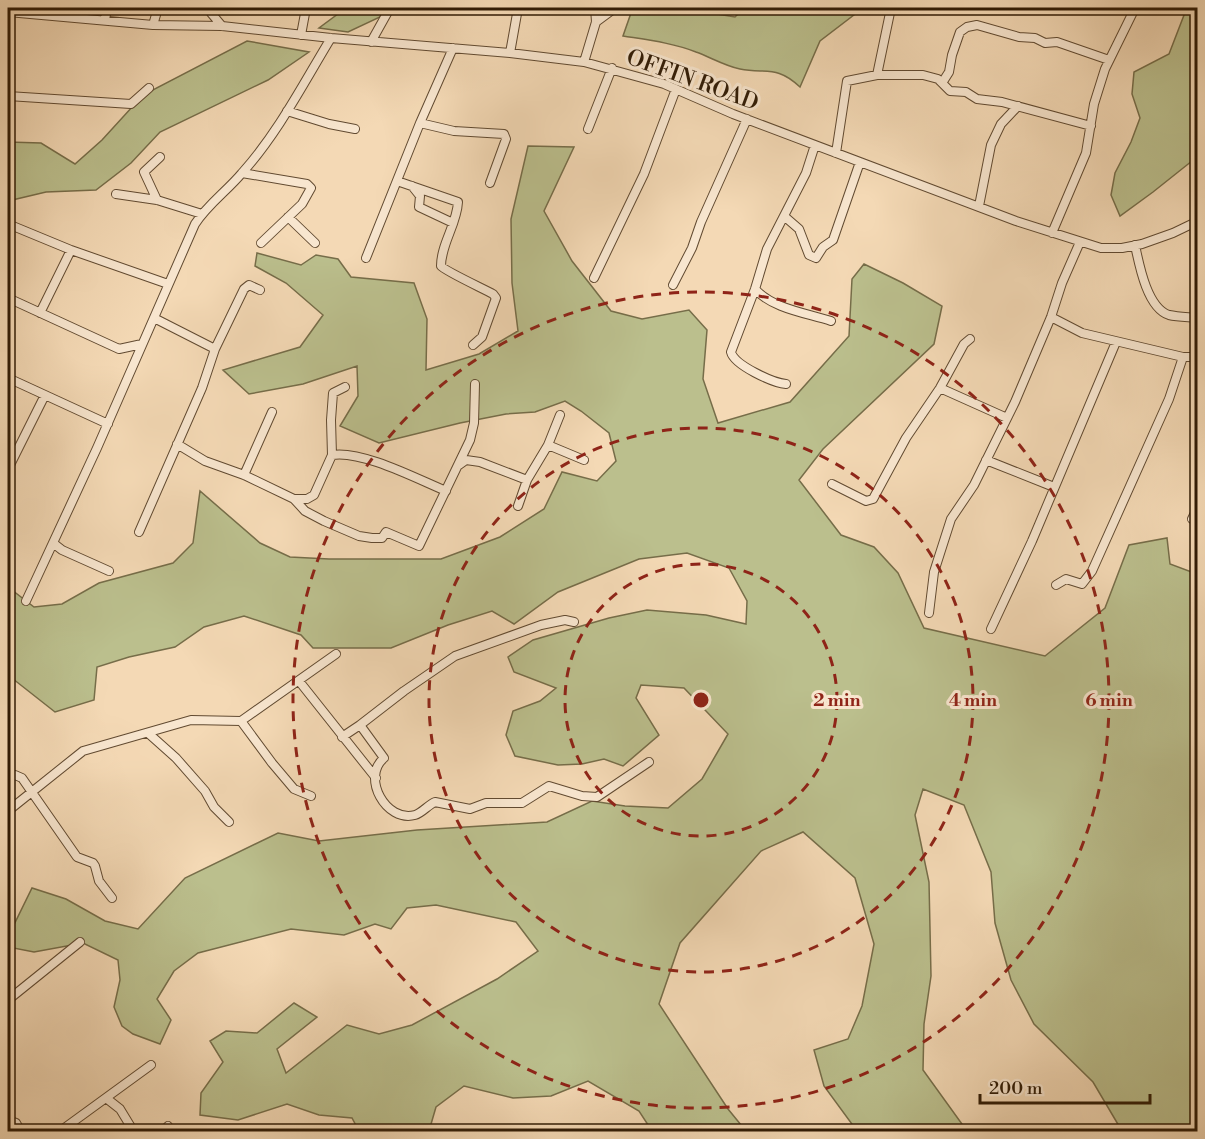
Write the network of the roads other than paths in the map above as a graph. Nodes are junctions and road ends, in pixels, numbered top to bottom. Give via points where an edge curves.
1 (107, 8) edge
2 (158, 8) edge
3 (211, 8) edge
4 (306, 8) edge
5 (390, 8) edge
6 (518, 8) edge
7 (595, 8) edge
8 (615, 8) edge
9 (891, 8) edge
10 (1135, 8) edge
11 (10, 10) edge
12 (105, 20) junction
13 (596, 22) junction
14 (153, 25) junction
15 (222, 26) junction
16 (301, 35) junction
17 (331, 38) junction
18 (371, 42) junction
19 (453, 48) junction
20 (510, 52) junction
21 (1109, 60) junction
22 (584, 62) junction
23 (612, 69) junction
24 (877, 75) junction
25 (942, 83) junction
26 (149, 88) dead end
27 (676, 89) junction
28 (8, 96) edge
29 (1018, 106) junction
30 (287, 111) junction
31 (747, 119) junction
32 (420, 123) junction
33 (1090, 126) junction
34 (355, 129) dead end
35 (588, 129) dead end
36 (815, 145) junction
37 (836, 153) junction
38 (159, 157) dead end
39 (860, 162) junction
40 (242, 173) junction
41 (398, 181) junction
42 (490, 183) dead end
43 (412, 186) junction
44 (116, 194) dead end
45 (157, 200) junction
46 (979, 206) junction
47 (202, 214) junction
48 (784, 216) junction
49 (288, 217) junction
50 (1197, 221) edge
51 (453, 223) junction
52 (8, 225) edge
53 (1052, 233) junction
54 (1080, 242) junction
55 (261, 243) dead end
56 (315, 243) dead end
57 (1135, 245) junction
58 (71, 250) junction
59 (366, 258) dead end
60 (594, 278) dead end
61 (168, 284) junction
62 (673, 285) dead end
63 (755, 289) junction
64 (260, 290) dead end
65 (8, 298) edge
66 (40, 313) junction
67 (1051, 317) junction
68 (154, 318) junction
69 (1197, 318) edge
70 (831, 321) dead end
71 (970, 339) dead end
72 (1116, 342) junction
73 (142, 344) junction
74 (473, 345) dead end
75 (215, 349) junction
76 (1183, 357) junction
77 (1197, 357) edge
78 (8, 378) edge
79 (475, 384) dead end
80 (786, 384) dead end
81 (345, 387) dead end
82 (940, 388) junction
83 (45, 395) junction
84 (272, 412) dead end
85 (560, 415) dead end
86 (1007, 418) junction
87 (108, 424) junction
88 (177, 444) junction
89 (548, 445) junction
90 (332, 455) junction
91 (585, 460) dead end
92 (986, 460) junction
93 (458, 466) junction
94 (8, 469) edge
95 (244, 475) junction
96 (527, 480) junction
97 (832, 484) dead end
98 (1054, 487) junction
99 (446, 491) junction
100 (294, 499) junction
101 (518, 506) dead end
102 (1197, 507) edge
103 (1192, 519) dead end
104 (140, 532) dead end
105 (53, 543) junction
106 (109, 571) dead end
107 (1056, 585) dead end
108 (26, 601) dead end
109 (929, 613) dead end
110 (574, 622) dead end
111 (991, 629) dead end
112 (336, 654) dead end
113 (299, 681) junction
114 (241, 721) junction
115 (360, 725) junction
116 (148, 734) junction
117 (342, 737) junction
118 (649, 762) dead end
119 (8, 776) edge
120 (376, 778) junction
121 (31, 793) junction
122 (311, 796) dead end
123 (8, 811) edge
124 (229, 822) dead end
125 (112, 898) dead end
126 (80, 942) dead end
127 (8, 1000) edge
128 (151, 1065) dead end
129 (106, 1098) junction
130 (8, 1120) edge
131 (25, 1131) edge
132 (59, 1131) edge
133 (134, 1131) edge

1 - 12 street
2 - 14 street
3 - 15 street
4 - 16 street
5 - 18 street
6 - 20 street
7 - 13 street
8 - 13 street
9 - 24 street
10 - 21 street
11 - 12 street, OFFIN ROAD
12 - 14 street, OFFIN ROAD
13 - 22 street
14 - 15 street, OFFIN ROAD
15 - 16 street, OFFIN ROAD
16 - 17 street, OFFIN ROAD
17 - 18 street, OFFIN ROAD
17 - 30 street
18 - 19 street, OFFIN ROAD
19 - 20 street, OFFIN ROAD
19 - 32 street
20 - 22 street, OFFIN ROAD
21 - 25 street via 1057,42 1045,43 977,25 960,32
21 - 33 street via 1096,93
22 - 23 street, OFFIN ROAD
23 - 27 street, OFFIN ROAD
23 - 35 street
24 - 25 street via 923,75
24 - 37 street via 847,81
25 - 29 street via 950,91 966,92 976,99
26 - 28 street via 131,104
27 - 31 street, OFFIN ROAD
27 - 60 street via 644,174
29 - 33 street
29 - 46 street via 991,145
30 - 34 street
30 - 40 street
31 - 36 street, OFFIN ROAD
31 - 62 street
32 - 41 street
32 - 42 street via 454,131 504,134 506,139
33 - 53 street via 1081,166
36 - 37 street, OFFIN ROAD
36 - 48 street
37 - 39 street, OFFIN ROAD
38 - 45 street via 144,172
39 - 46 street, OFFIN ROAD
39 - 48 street via 833,240 817,257 809,255 798,229
40 - 47 street
40 - 49 street via 310,186 302,204
41 - 43 street
41 - 59 street
43 - 51 street via 420,196 419,207
43 - 51 street via 459,202
44 - 45 street
45 - 47 street
46 - 53 street, OFFIN ROAD
47 - 61 street
48 - 63 street
49 - 55 street
49 - 56 street
50 - 57 street, OFFIN ROAD
51 - 74 street via 441,266 496,298 482,337
52 - 58 street
53 - 54 street, OFFIN ROAD
54 - 57 street, OFFIN ROAD via 1109,249
54 - 67 street
57 - 69 street via 1146,289 1164,312
58 - 61 street
58 - 66 street
61 - 68 street
63 - 70 street via 788,308
63 - 80 street via 731,356 765,378
64 - 75 street via 246,286
65 - 66 street
66 - 73 street via 119,349
67 - 72 street via 1082,333
67 - 86 street
68 - 73 street
68 - 75 street
71 - 82 street
72 - 76 street
72 - 98 street
73 - 87 street
75 - 88 street
76 - 77 street
76 - 107 street via 1169,399 1092,571 1082,584 1066,579
78 - 83 street
79 - 93 street via 474,423
81 - 90 street via 333,393
82 - 86 street
82 - 97 street via 906,438 873,499 866,501
83 - 87 street
83 - 94 street
84 - 95 street
85 - 89 street
86 - 92 street
87 - 105 street
88 - 95 street via 205,461
88 - 104 street
89 - 91 street
89 - 96 street
90 - 99 street via 343,453 364,458
90 - 100 street via 314,495
92 - 98 street
92 - 109 street via 946,532 934,572
93 - 96 street via 466,460 480,462
93 - 99 street
95 - 100 street
96 - 101 street
98 - 111 street
99 - 100 street via 422,543 416,546 386,532 382,537 372,538 341,529 305,511
102 - 103 street
105 - 106 street
105 - 108 street
110 - 115 street via 541,625 455,656
112 - 113 street
113 - 114 street
113 - 117 street
114 - 116 street via 191,720
114 - 122 street via 294,789
115 - 117 street
115 - 120 street via 384,758 376,768
116 - 121 street via 83,751
116 - 124 street via 176,758
117 - 120 street
118 - 120 street via 597,797 549,786 526,802 486,803 470,809 435,802 416,814 393,812 375,788
119 - 121 street via 22,778
121 - 123 street
121 - 125 street via 77,857 95,866 99,881
126 - 127 street
128 - 129 street
129 - 132 street
129 - 133 street via 120,1109
130 - 131 street

